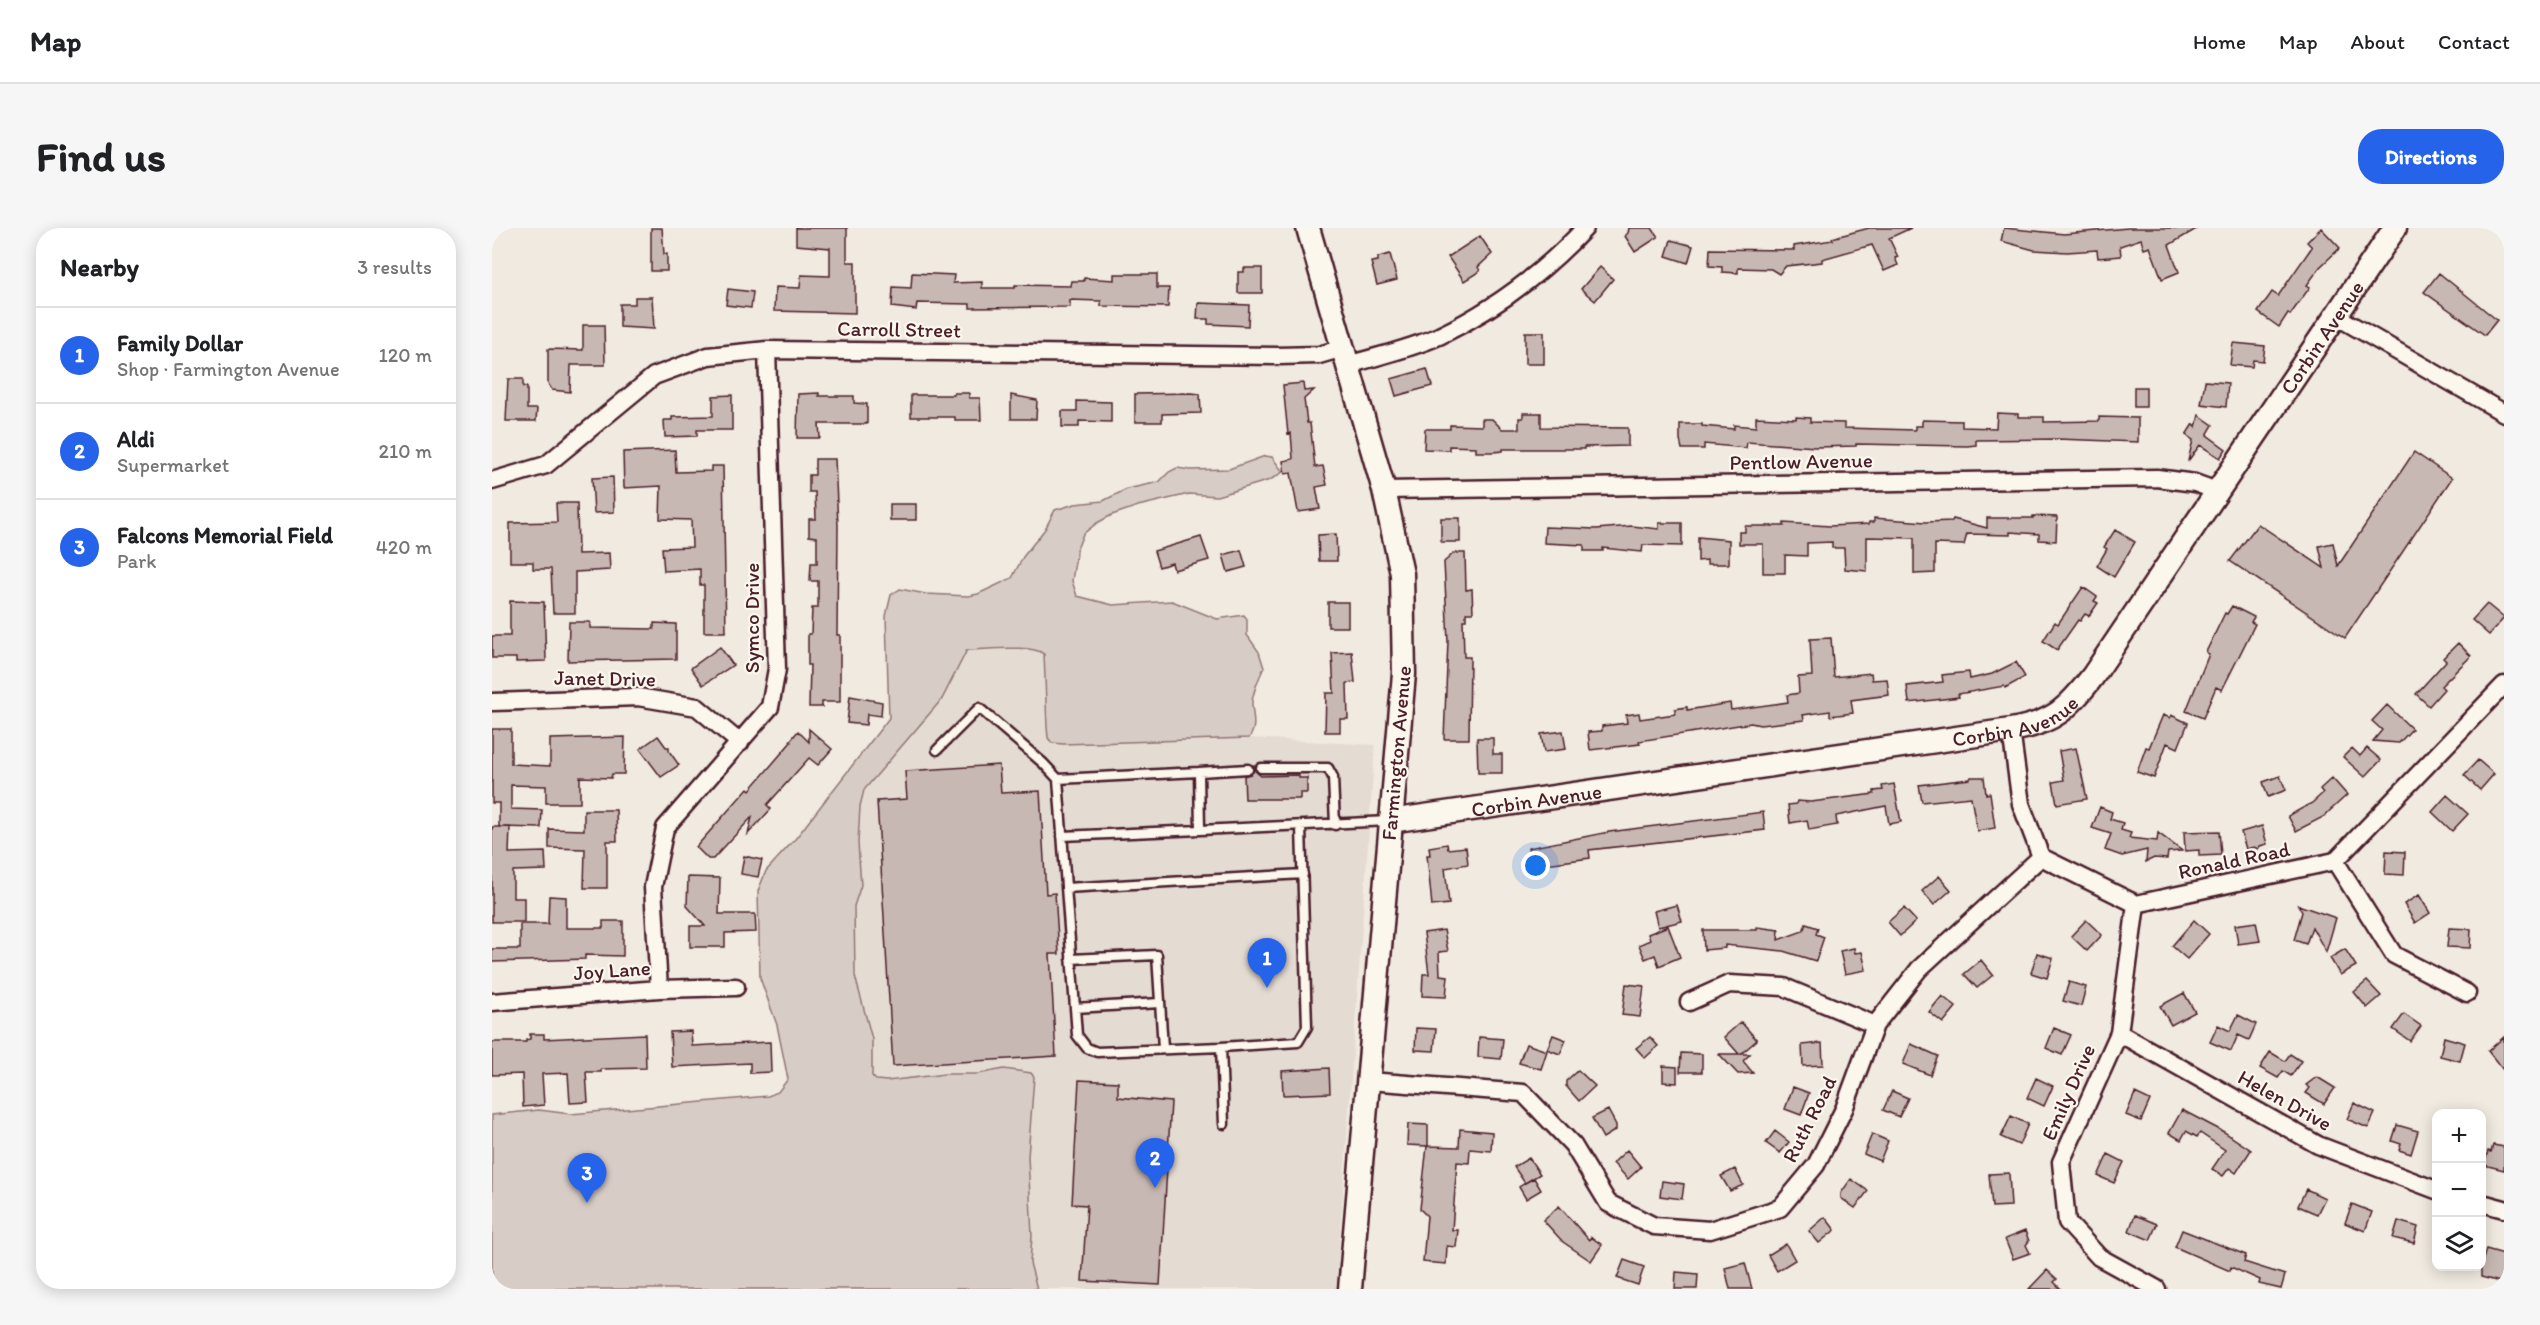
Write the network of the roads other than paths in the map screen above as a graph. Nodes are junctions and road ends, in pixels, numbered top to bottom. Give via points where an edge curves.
1 (1308, 228) edge
2 (1585, 228) edge
3 (2390, 230) edge
4 (2336, 316) junction
5 (767, 350) junction
6 (1345, 357) junction
7 (2504, 413) edge
8 (492, 480) edge
9 (1384, 490) junction
10 (2217, 491) junction
11 (2504, 685) edge
12 (492, 702) edge
13 (2011, 730) junction
14 (740, 743) junction
15 (937, 750) dead end
16 (1262, 768) dead end
17 (1248, 769) dead end
18 (1199, 772) junction
19 (1058, 779) junction
20 (1390, 821) junction
21 (1335, 825) junction
22 (1301, 827) junction
23 (1200, 830) junction
24 (1062, 836) junction
25 (2041, 857) junction
26 (2335, 861) junction
27 (1303, 874) junction
28 (1066, 888) junction
29 (2136, 904) junction
30 (1071, 959) junction
31 (736, 987) dead end
32 (659, 989) junction
33 (2467, 993) dead end
34 (492, 1002) edge
35 (1689, 1002) dead end
36 (1160, 1003) junction
37 (1075, 1008) junction
38 (1875, 1025) junction
39 (2119, 1033) junction
40 (1221, 1047) junction
41 (1163, 1048) junction
42 (1369, 1081) junction
43 (1224, 1124) dead end
44 (2432, 1189) edge
45 (2486, 1204) edge
46 (2504, 1209) edge
47 (1350, 1289) edge
48 (2157, 1289) edge

1 - 6 main road, Farmington Avenue
2 - 6 street, Carroll Street via 1502,302 1439,336
3 - 4 main road, Corbin Avenue
4 - 7 street
4 - 10 main road, Corbin Avenue
5 - 6 street, Carroll Street
5 - 8 street, Carroll Street via 708,356 654,376 546,465
5 - 14 street, Symco Drive via 777,669 770,707
6 - 9 main road, Farmington Avenue
9 - 10 street, Pentlow Avenue via 2157,478 2195,483
9 - 20 main road, Farmington Avenue via 1402,574 1404,674
10 - 13 main road, Corbin Avenue via 2074,700 2050,719
11 - 26 street
12 - 14 street, Janet Drive via 648,698 697,707
13 - 20 main road, Corbin Avenue
13 - 25 street via 2021,804
14 - 32 street, Symco Drive via 665,828 653,887
15 - 19 lane via 979,708
16 - 21 lane via 1328,768 1333,777
17 - 18 lane
18 - 19 lane
18 - 23 lane
19 - 24 lane
20 - 21 lane
20 - 42 main road, Farmington Avenue
21 - 22 lane
22 - 23 lane
22 - 27 lane
23 - 24 lane
24 - 28 lane
25 - 29 street
25 - 38 street, Ruth Road via 1919,969
26 - 29 street, Ronald Road
26 - 33 street via 2394,955
27 - 28 lane
27 - 40 lane via 1307,1027 1298,1042
28 - 30 lane
29 - 39 street, Emily Drive
30 - 36 lane via 1157,956
30 - 37 lane
31 - 32 street, Joy Lane
32 - 34 street, Joy Lane
35 - 38 street via 1729,984 1784,987
36 - 37 lane
36 - 41 lane
37 - 41 lane via 1077,1035 1087,1048 1097,1052
38 - 42 street, Ruth Road via 1844,1109 1816,1165 1780,1208 1710,1230 1654,1226 1608,1203 1573,1145 1523,1093
39 - 44 street, Helen Drive via 2318,1146
39 - 48 street, Emily Drive via 2061,1162 2067,1222 2099,1257
40 - 41 lane
40 - 43 lane
42 - 47 main road, Farmington Avenue
45 - 46 street

